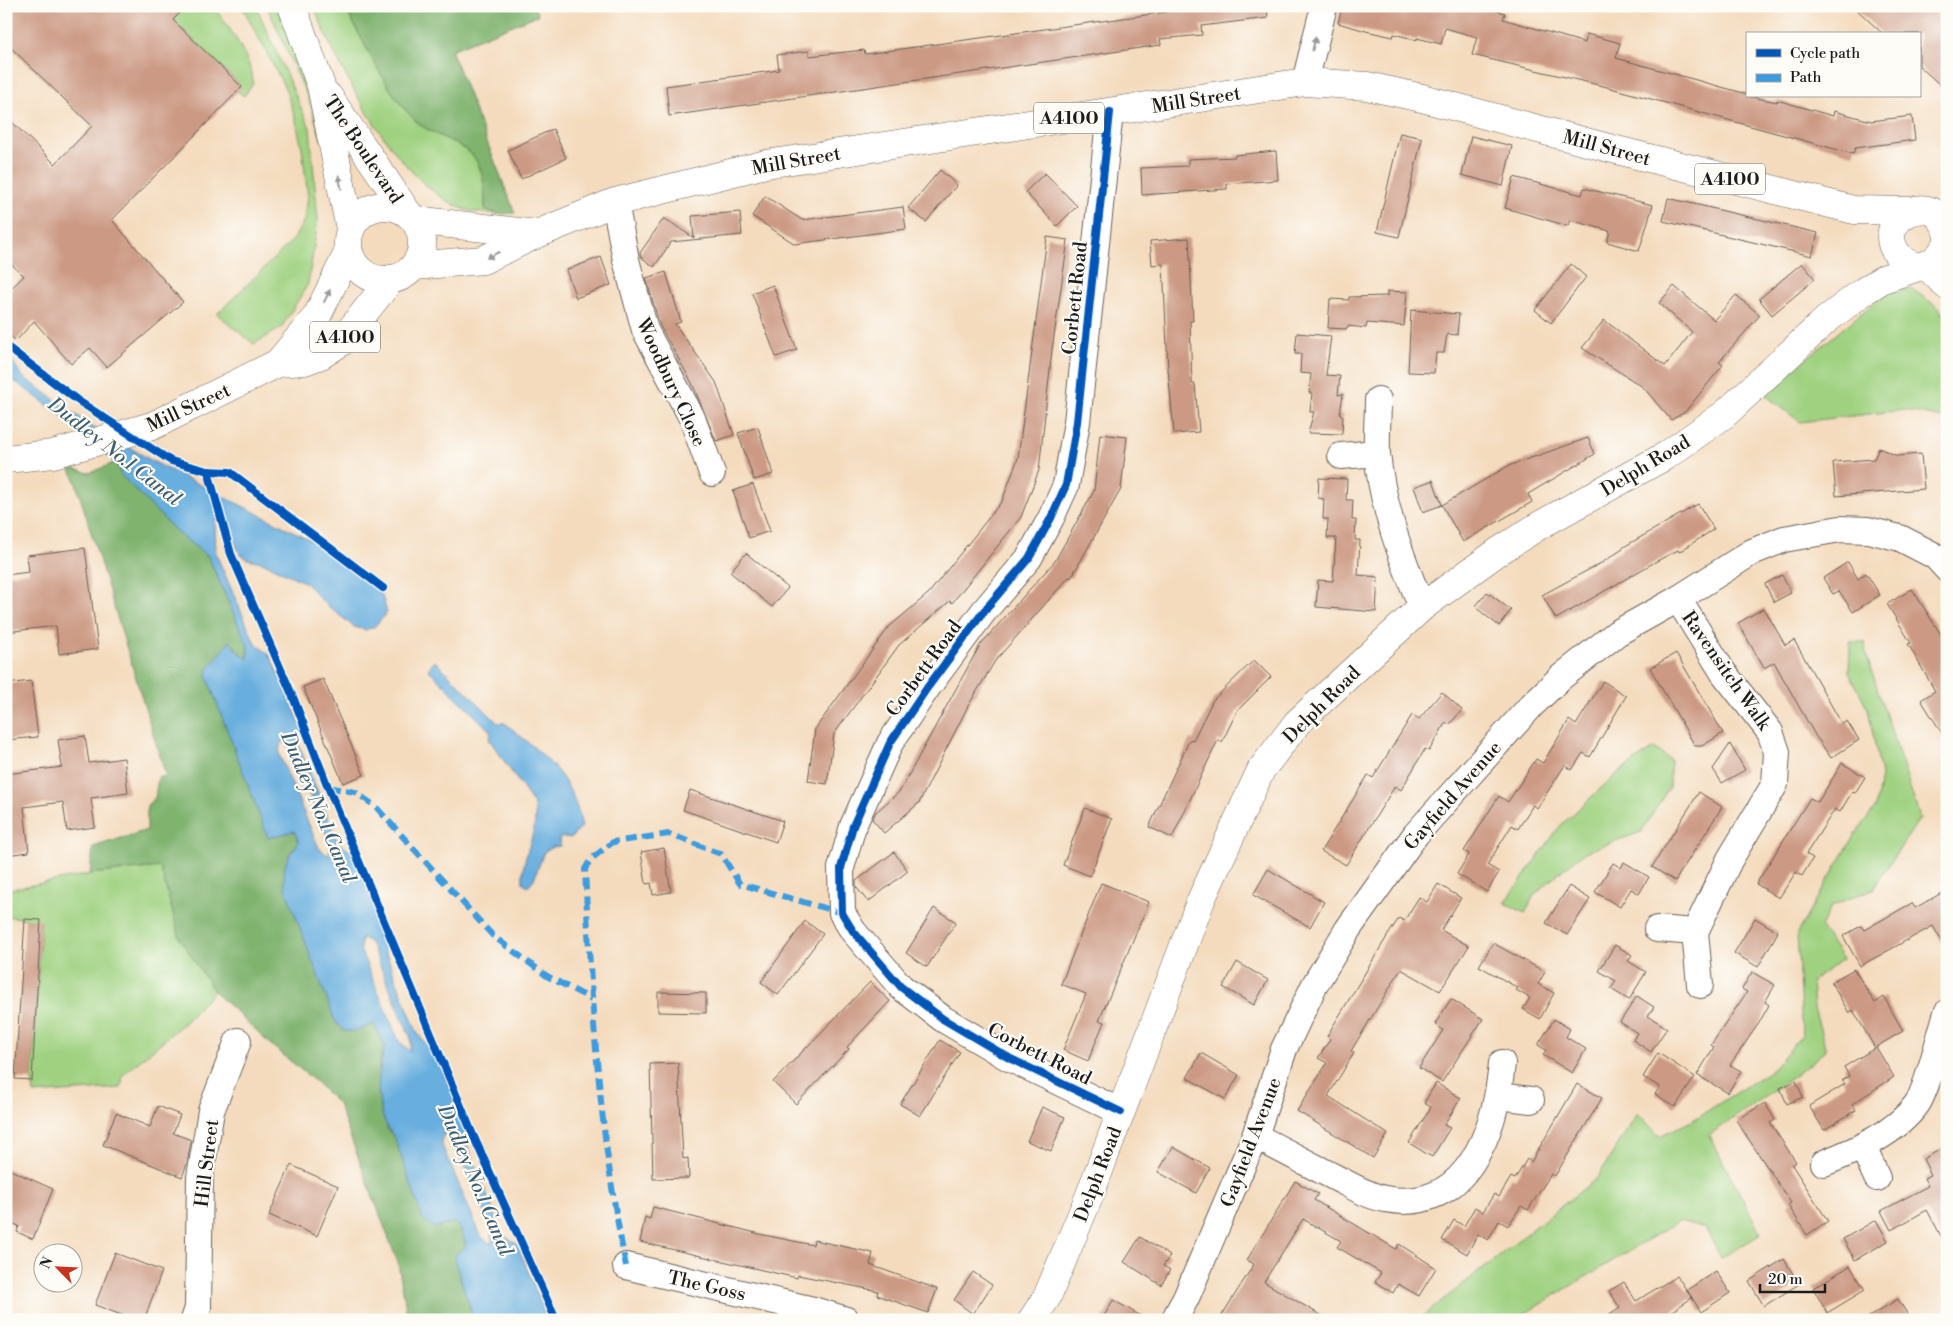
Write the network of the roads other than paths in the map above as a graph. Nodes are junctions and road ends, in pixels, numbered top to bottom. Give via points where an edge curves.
1 (292, 6) edge
2 (1324, 6) edge
3 (1305, 82) junction
4 (321, 86) junction
5 (1110, 112) junction
6 (615, 202) junction
7 (1854, 210) junction
8 (1908, 211) junction
9 (411, 216) junction
10 (1945, 219) edge
11 (537, 234) junction
12 (1892, 239) junction
13 (349, 241) junction
14 (1947, 244) edge
15 (1922, 267) junction
16 (402, 273) junction
17 (1947, 286) edge
18 (1864, 291) junction
19 (278, 363) junction
20 (1378, 400) dead end
21 (1377, 453) junction
22 (1342, 456) dead end
23 (6, 459) edge
24 (712, 473) dead end
25 (1947, 568) edge
26 (1678, 599) junction
27 (1422, 607) junction
28 (1657, 929) dead end
29 (1695, 932) junction
30 (1700, 985) dead end
31 (1947, 1013) edge
32 (238, 1041) dead end
33 (1502, 1063) dead end
34 (1499, 1096) junction
35 (1531, 1100) dead end
36 (1121, 1112) junction
37 (1255, 1136) junction
38 (1863, 1147) junction
39 (1824, 1164) dead end
40 (1877, 1178) dead end
41 (626, 1266) dead end
42 (194, 1320) edge
43 (846, 1320) edge
44 (1032, 1320) edge
45 (1174, 1320) edge

1 - 4 main road, The Boulevard
3 -> 2 street
3 - 5 main road, Mill Street / A4100
3 - 7 main road, Mill Street / A4100 via 1367,86 1422,98
4 - 9 main road, The Boulevard
13 -> 4 main road, The Boulevard
5 - 6 main road, Mill Street / A4100 via 766,164
5 - 36 street, Corbett Road via 1077,422 1066,485 1028,558 973,626 890,742 853,826 841,868 842,913 853,931 901,987 943,1019 1009,1058
6 - 11 main road, Mill Street / A4100
6 - 24 street, Woodbury Close via 626,260 645,330 692,418
7 - 8 main road, Mill Street / A4100
7 - 12 main road, Mill Street / A4100
8 - 10 main road, A4100 via 1920,209
8 - 12 main road, Delph Road via 1899,218
9 - 11 main road, Mill Street / A4100
9 - 13 main road via 383,207 365,211 358,216
9 - 16 main road via 420,230 421,250
11 -> 16 main road, Mill Street / A4100 via 483,260
12 - 15 main road, A4100 via 1897,255 1905,262
12 - 18 main road, Delph Road
13 - 16 main road via 356,267 372,279
19 -> 13 main road, Mill Street / A4100 via 317,316
14 - 15 main road via 1940,256
15 - 17 main road
15 - 18 main road, Delph Road via 1883,279
16 - 19 main road, Mill Street / A4100 via 341,342 305,361
18 - 27 main road, Delph Road via 1826,320 1726,414 1667,456 1532,530
19 - 23 main road, Mill Street / A4100 via 152,426 53,454
20 - 21 street
21 - 22 street
21 - 27 street via 1395,541
25 - 26 street, Gayfield Avenue via 1935,556 1900,538 1868,530 1840,529 1784,539 1752,552
26 - 29 street, Ravensitch Walk via 1723,672 1770,732 1777,752 1775,784 1730,859
26 - 37 street, Gayfield Avenue via 1617,633 1560,678 1416,834 1348,928 1314,986 1284,1049
27 - 36 main road, Delph Road via 1297,723 1261,770 1201,900
28 - 29 street
29 - 30 street
31 - 38 street via 1918,1102 1906,1116
32 - 42 street, Hill Street via 211,1112 200,1177 198,1300
33 - 34 street
34 - 35 street
34 - 37 street via 1479,1153 1462,1176 1448,1190 1418,1199 1386,1200 1372,1196
36 - 44 main road, Delph Road via 1047,1297
37 - 45 street, Gayfield Avenue
38 - 39 street
38 - 40 street
41 - 43 street, The Goss

